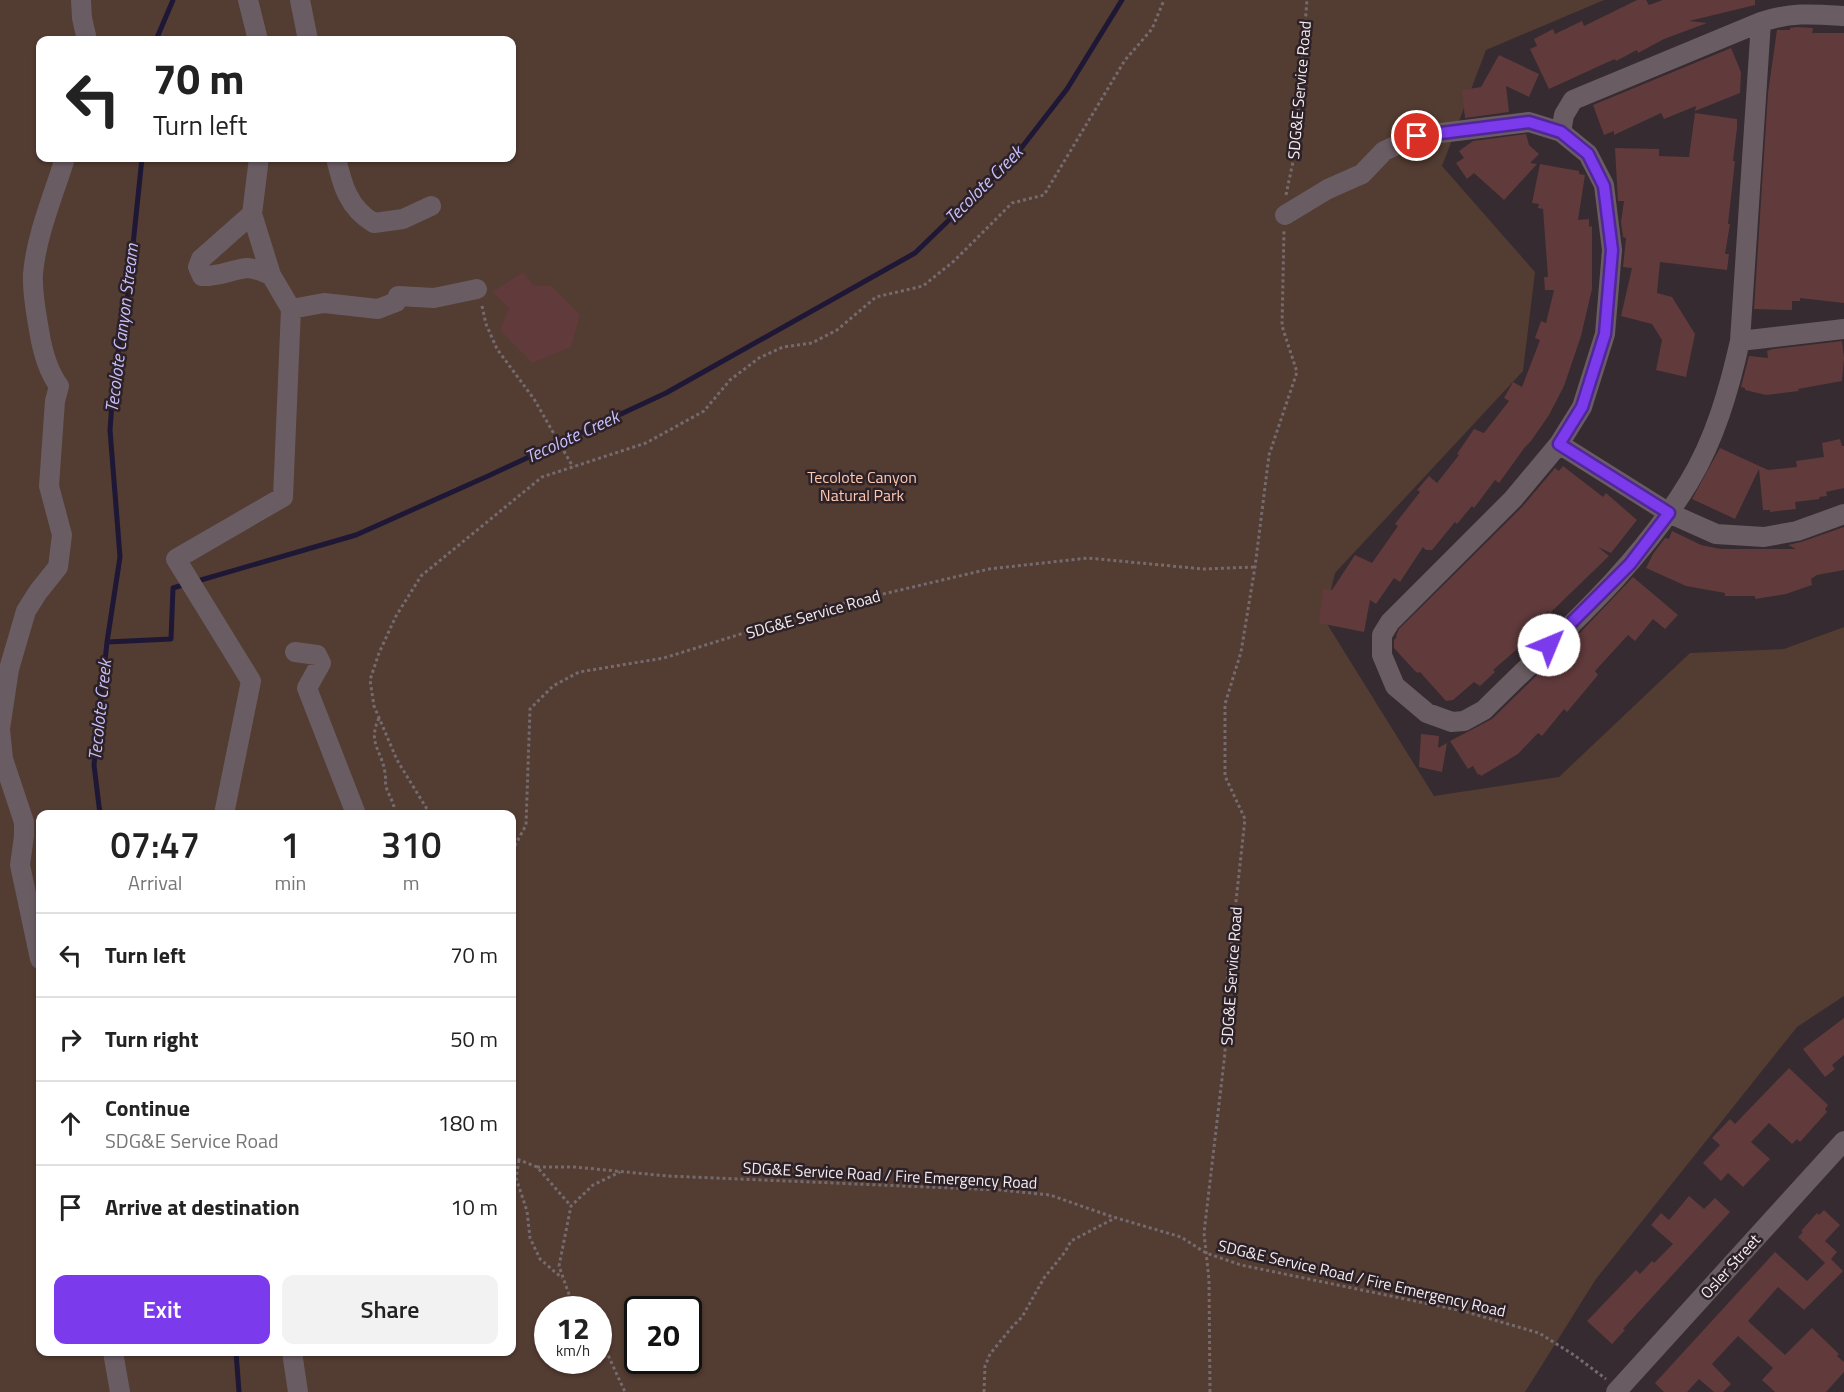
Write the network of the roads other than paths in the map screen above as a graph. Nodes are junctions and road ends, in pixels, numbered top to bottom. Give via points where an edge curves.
1 (81, 0) edge
2 (248, 0) edge
3 (300, 0) edge
4 (1844, 16) edge
5 (1761, 22) junction
6 (86, 36) edge
7 (257, 36) edge
8 (307, 36) edge
9 (1561, 132) junction
10 (64, 162) edge
11 (258, 162) edge
12 (337, 162) edge
13 (431, 206) dead end
14 (252, 214) junction
15 (1285, 215) road end
16 (271, 275) junction
17 (477, 290) road end
18 (291, 309) junction
19 (1844, 329) edge
20 (1740, 341) junction
21 (1559, 444) junction
22 (1669, 513) junction
23 (1844, 514) edge
24 (295, 652) dead end
25 (225, 810) edge
26 (354, 810) edge
27 (36, 940) edge
28 (1844, 1141) edge
29 (114, 1356) edge
30 (293, 1356) edge
31 (1617, 1390) edge
32 (120, 1392) edge
33 (298, 1392) edge

1 - 6 street
2 - 7 street
3 - 8 street
4 - 5 street via 1805,13
5 - 9 street via 1573,100 1564,115
5 - 20 street
9 - 15 street via 1529,122 1417,136 1384,151 1362,174
9 - 21 street via 1588,154 1604,186 1612,250 1605,334 1582,407
10 - 27 street via 33,275 42,346 59,386 49,486 62,535 58,567 26,611 14,649 0,729 3,759 24,822 20,865
11 - 14 street
12 - 13 street via 344,190 367,219 403,219
14 - 16 street
14 - 16 street via 201,259 199,271 202,276 212,276 246,268
16 - 18 street
17 - 18 street via 434,297 398,296 396,302 378,309 324,303
18 - 25 street via 283,497 176,559 251,681
19 - 20 street
20 - 22 street via 1712,436
21 - 22 street
21 - 22 street via 1513,500 1390,622 1382,635 1382,655 1395,686 1427,713 1452,722 1464,721 1484,710 1630,564
22 - 23 street via 1716,534 1764,537 1797,531
24 - 26 street via 317,655 321,663 307,688
28 - 31 street, Osler Street
29 - 32 street
30 - 33 street

